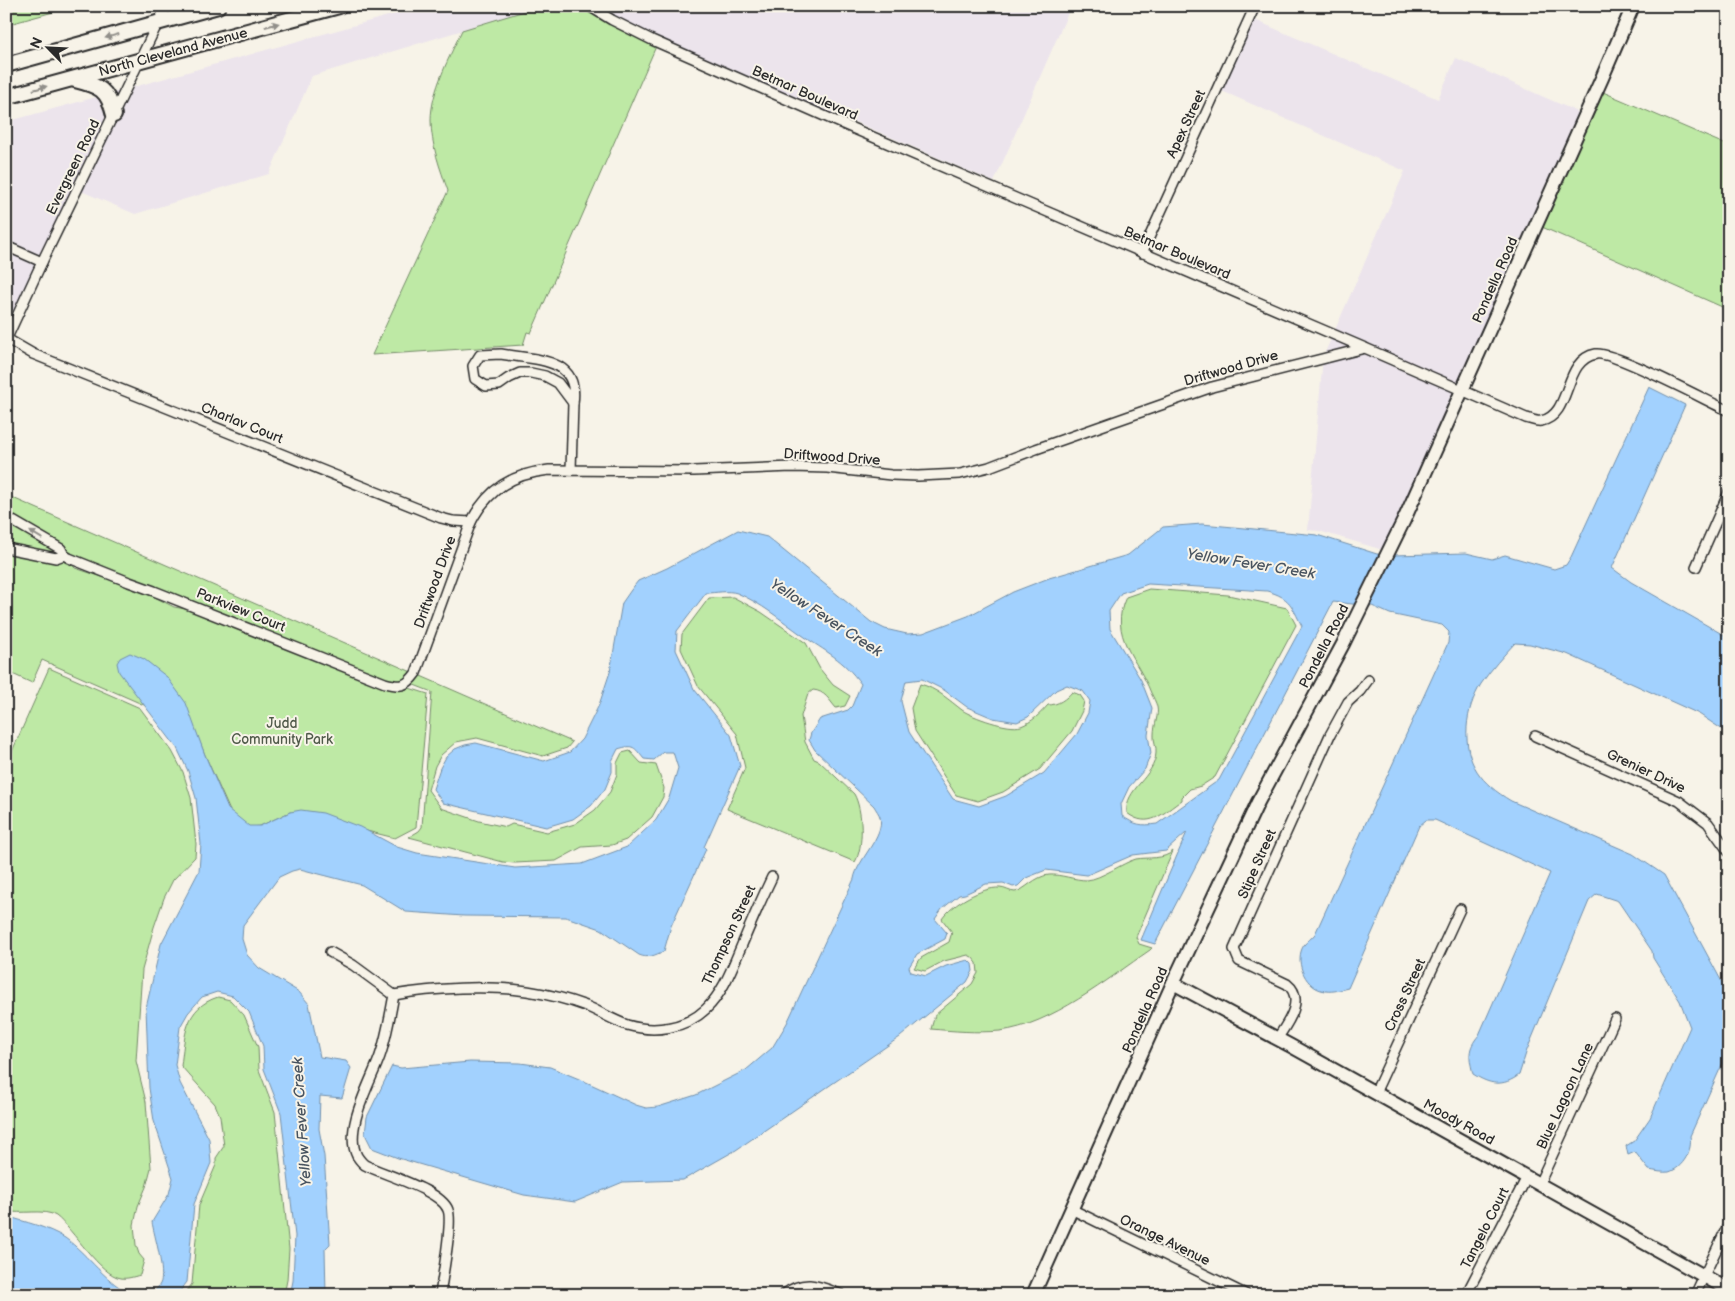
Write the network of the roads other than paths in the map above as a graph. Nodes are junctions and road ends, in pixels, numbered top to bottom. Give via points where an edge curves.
1 (166, 6) edge
2 (218, 6) edge
3 (339, 6) edge
4 (589, 6) edge
5 (1255, 6) edge
6 (1632, 6) edge
7 (159, 23) junction
8 (140, 61) junction
9 (6, 65) edge
10 (74, 79) junction
11 (6, 98) edge
12 (114, 115) junction
13 (6, 246) edge
14 (1142, 253) junction
15 (42, 262) junction
16 (6, 340) edge
17 (1365, 348) junction
18 (523, 357) junction
19 (524, 373) junction
20 (1462, 390) junction
21 (573, 404) junction
22 (1729, 412) edge
23 (572, 470) junction
24 (1729, 492) edge
25 (6, 517) edge
26 (471, 522) junction
27 (6, 548) edge
28 (64, 555) junction
29 (1696, 567) dead end
30 (1368, 680) dead end
31 (409, 683) joint
32 (1535, 736) dead end
33 (1729, 852) edge
34 (772, 877) dead end
35 (1460, 909) dead end
36 (330, 952) dead end
37 (1173, 983) junction
38 (394, 995) junction
39 (1615, 1019) dead end
40 (1277, 1039) junction
41 (1375, 1093) junction
42 (1526, 1177) junction
43 (1539, 1184) junction
44 (1071, 1209) junction
45 (1729, 1223) edge
46 (1703, 1276) junction
47 (1729, 1290) edge
48 (1468, 1291) dead end
49 (440, 1295) edge
50 (783, 1295) edge
51 (842, 1295) edge
52 (1033, 1295) edge
53 (1247, 1295) edge
54 (1695, 1295) edge

1 - 7 street, Evergreen Road
2 - 7 main road
8 -> 3 main road, North Cleveland Avenue
4 - 14 street, Betmar Boulevard via 664,46
5 - 14 street, Apex Street
6 - 20 main road, Pondella Road
7 - 8 street, Evergreen Road
7 -> 9 main road
8 - 10 main road, North Cleveland Avenue
8 - 12 street, Evergreen Road
11 -> 10 main road, North Cleveland Avenue
10 - 12 main road via 104,91 111,101
12 - 15 street, Evergreen Road
13 - 15 street
14 - 17 street, Betmar Boulevard
15 - 16 street, Evergreen Road
16 - 26 street, Charlav Court via 33,354 441,518
17 - 20 street, Betmar Boulevard
17 - 23 street, Driftwood Drive via 1212,387 989,467 960,474 900,476 792,467 694,471
18 - 19 street
18 - 19 street via 480,355 473,366 475,378 486,386 499,385
18 - 21 street via 546,360 567,373 573,383
19 - 21 street via 545,376 558,383
20 - 22 street, Betmar Boulevard via 1540,422 1552,417 1560,407 1576,367 1585,358 1597,354 1609,355
20 - 37 main road, Pondella Road via 1404,520 1343,644 1258,802
21 - 23 street
23 - 26 street, Driftwood Drive via 538,471 515,478 492,492
24 - 29 street
28 -> 25 street, Parkview Court via 60,549
26 - 31 street, Driftwood Drive via 416,673
27 - 28 street, Parkview Court via 56,558
28 - 31 street, Parkview Court via 385,683 397,686
30 - 40 street, Stipe Street via 1348,702 1330,735 1234,949 1240,961 1287,984 1295,994 1294,1008
32 - 33 street, Grenier Drive via 1679,801 1708,823
34 - 38 street, Thompson Street via 721,989 705,1010 681,1024 668,1028 640,1028 587,1007 525,990 490,988 414,991
35 - 41 street, Cross Street
36 - 38 street
37 - 40 main road, Moody Road
37 - 44 main road, Pondella Road
38 - 49 street via 380,1056 357,1118 355,1148 365,1165 430,1192 441,1199 448,1210
39 - 43 street, Blue Lagoon Lane
40 - 41 main road, Moody Road
41 - 42 main road, Moody Road
42 - 43 main road, Moody Road
42 - 48 street, Tangelo Court
43 - 46 main road, Moody Road
44 - 52 main road, Pondella Road
44 - 53 street, Orange Avenue
45 - 46 street
46 - 47 main road, Moody Road
46 - 54 street
50 - 51 street via 801,1284 814,1284

